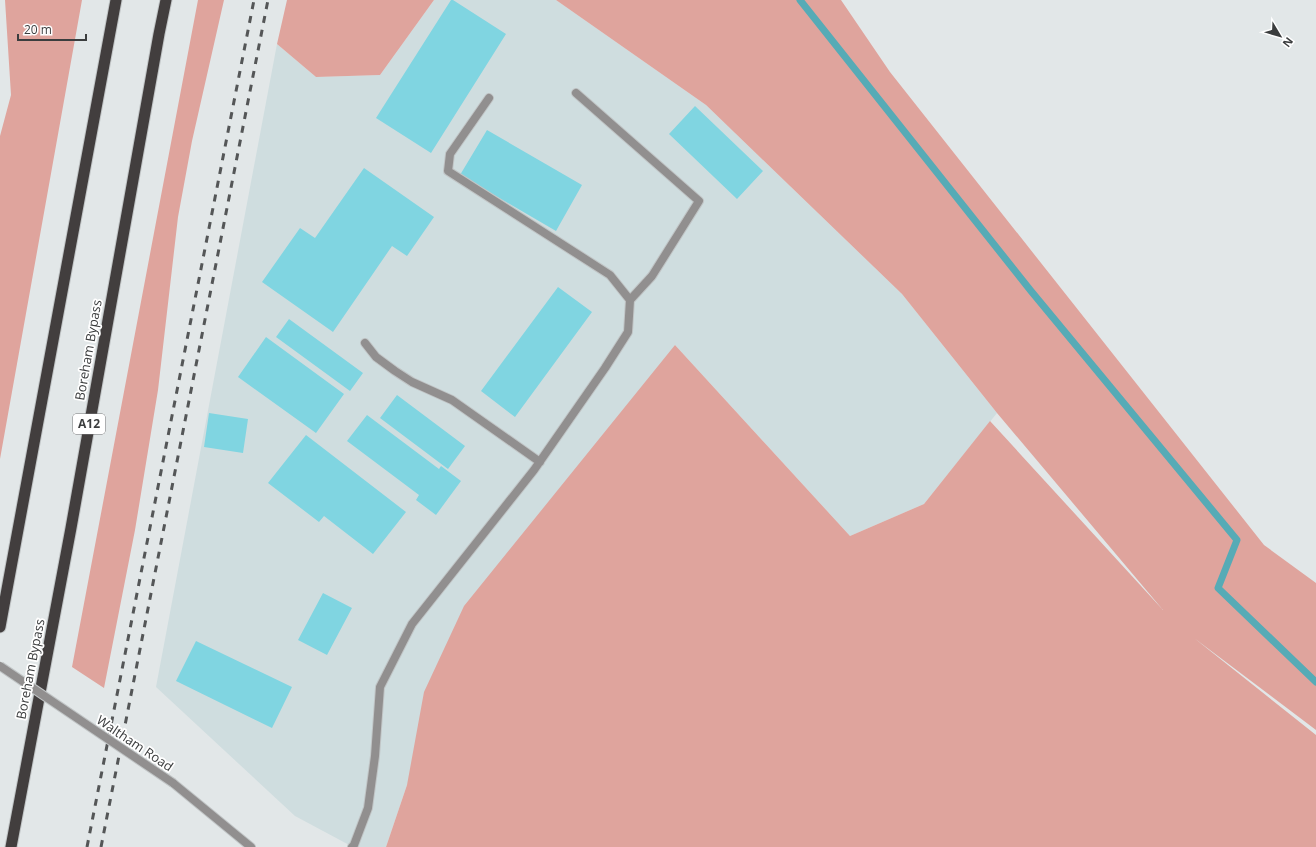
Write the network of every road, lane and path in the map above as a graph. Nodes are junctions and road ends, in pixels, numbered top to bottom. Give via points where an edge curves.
1 (116, 0) edge
2 (167, 0) edge
3 (576, 93) dead end
4 (489, 98) dead end
5 (630, 300) junction
6 (366, 344) dead end
7 (540, 462) junction
8 (0, 627) edge
9 (0, 666) edge
10 (11, 847) edge
11 (251, 847) edge
12 (352, 847) edge

1 - 8 highway
2 - 10 highway, Boreham Bypass / A12
3 - 5 street via 699,201 652,276
4 - 5 street via 450,154 448,171 610,275
5 - 7 street via 628,332
6 - 7 street via 376,357 395,371 412,382 452,400
7 - 12 street via 412,624 380,687 368,808
9 - 11 street, Waltham Road, bridge via 173,783

